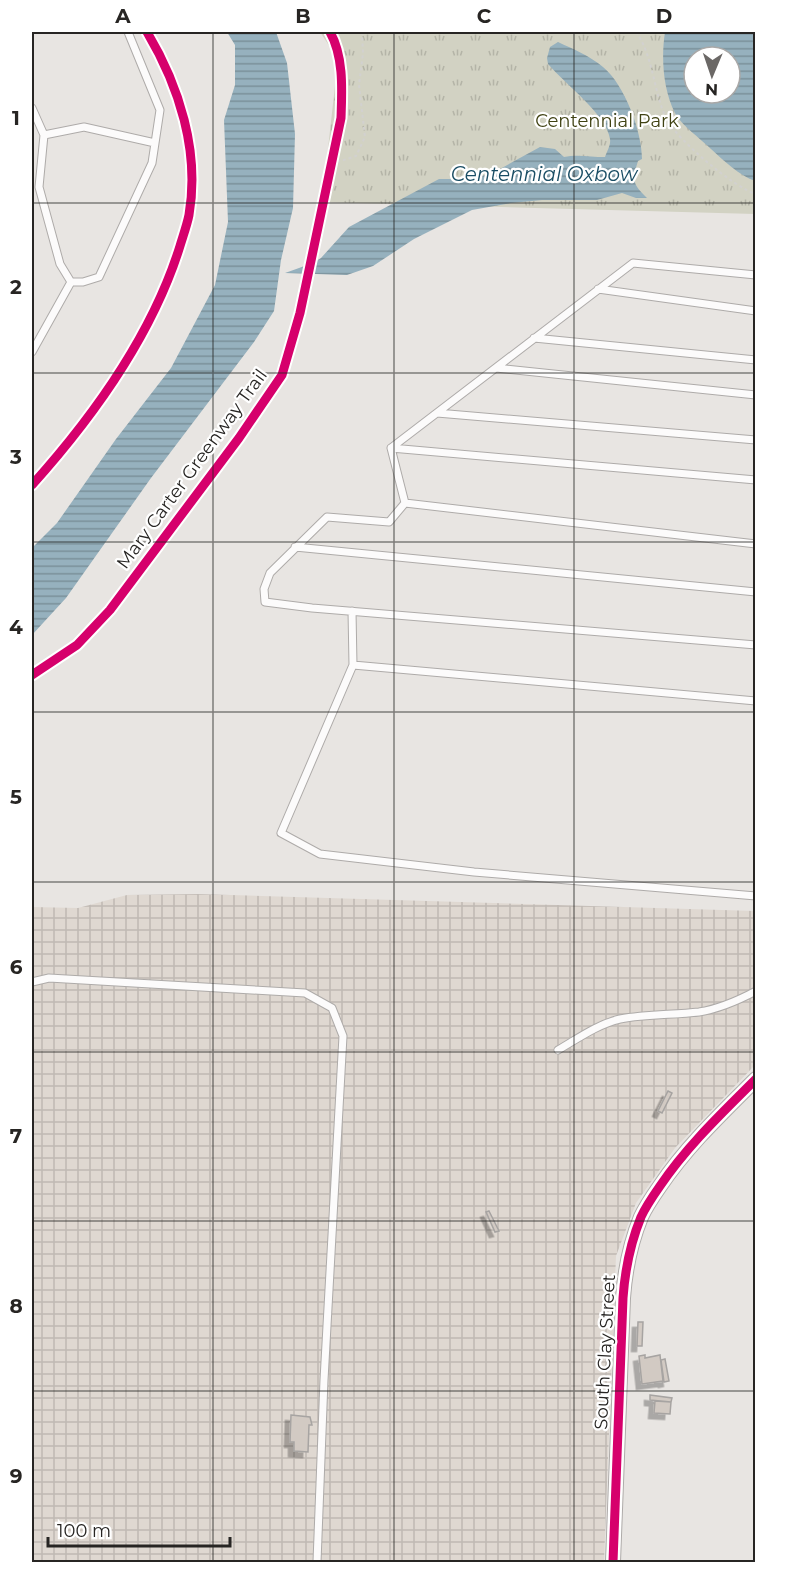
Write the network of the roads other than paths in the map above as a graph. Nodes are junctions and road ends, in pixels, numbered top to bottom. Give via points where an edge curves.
1 (128, 32) edge
2 (32, 108) edge
3 (44, 135) junction
4 (155, 144) junction
5 (756, 275) edge
6 (71, 282) junction
7 (598, 289) junction
8 (756, 311) edge
9 (534, 339) junction
10 (32, 352) edge
11 (756, 360) edge
12 (496, 368) junction
13 (756, 394) edge
14 (437, 413) junction
15 (756, 440) edge
16 (391, 448) junction
17 (756, 480) edge
18 (405, 503) junction
19 (756, 544) edge
20 (295, 547) junction
21 (756, 592) edge
22 (352, 611) junction
23 (756, 645) edge
24 (353, 665) junction
25 (756, 701) edge
26 (756, 896) edge
27 (32, 982) edge
28 (756, 991) edge
29 (558, 1050) dead end
30 (756, 1079) edge
31 (317, 1563) edge
32 (613, 1563) edge

1 - 4 lane via 160,110
2 - 3 lane
3 - 4 lane via 84,127
3 - 6 lane via 39,187 60,264
4 - 6 lane via 152,163 99,277
5 - 7 lane via 633,262
6 - 10 lane
7 - 8 lane
7 - 9 lane
9 - 11 lane
9 - 12 lane
12 - 13 lane
12 - 14 lane
14 - 15 lane
14 - 16 lane
16 - 17 lane
16 - 18 lane
18 - 19 lane
18 - 20 lane via 388,522 327,517
20 - 21 lane
20 - 22 lane via 270,573 264,589 265,602
22 - 23 lane
22 - 24 lane
24 - 25 lane
24 - 26 lane via 281,833 320,854 474,872
27 - 31 lane via 49,978 305,993 332,1008 343,1036
28 - 29 lane via 700,1011 618,1020
30 - 32 street, South Clay Street via 674,1165 649,1202 634,1236 624,1289

